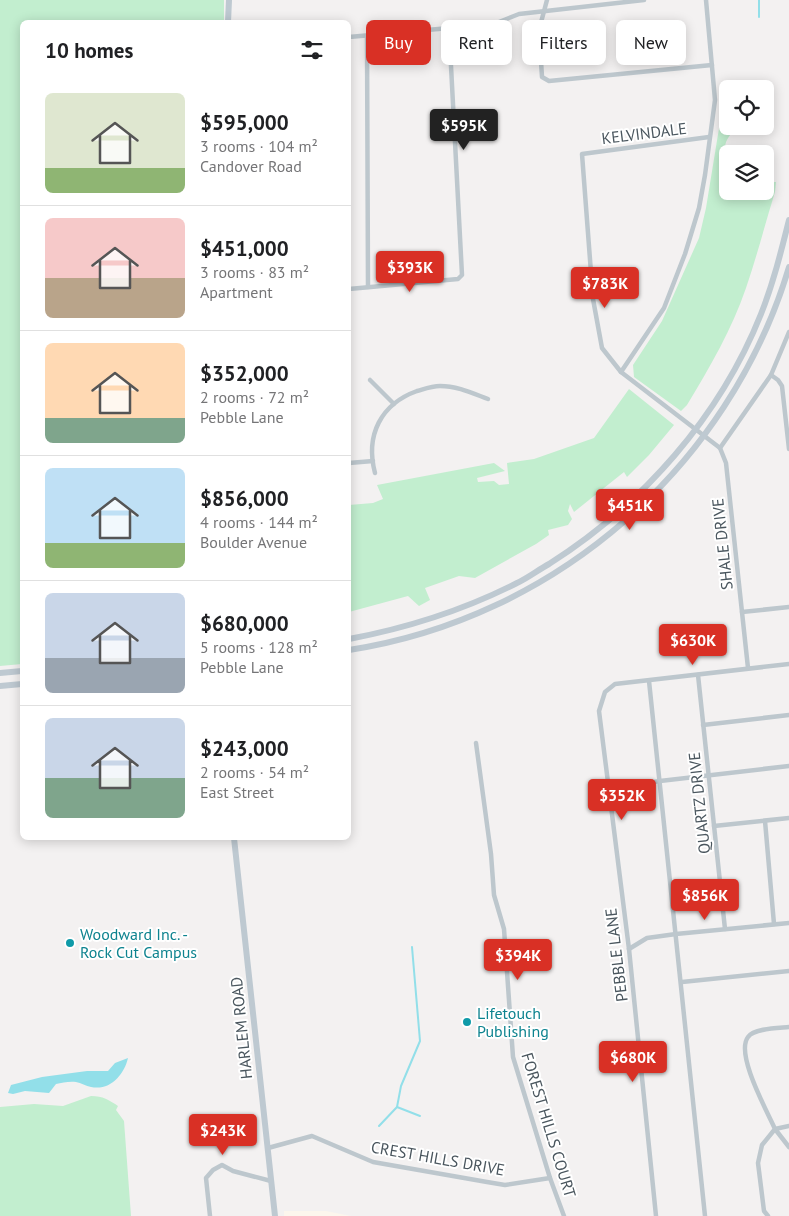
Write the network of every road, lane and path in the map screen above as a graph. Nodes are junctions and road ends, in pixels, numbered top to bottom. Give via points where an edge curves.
1 (228, 0) edge
2 (547, 0) edge
3 (644, 0) edge
4 (706, 0) edge
5 (545, 10) junction
6 (228, 20) edge
7 (504, 20) edge
8 (366, 36) edge
9 (351, 37) edge
10 (712, 64) junction
11 (367, 65) edge
12 (451, 65) edge
13 (709, 137) junction
14 (789, 220) edge
15 (789, 268) edge
16 (368, 287) junction
17 (351, 289) edge
18 (789, 332) edge
19 (621, 372) junction
20 (770, 375) junction
21 (370, 380) dead end
22 (488, 398) dead end
23 (394, 404) junction
24 (696, 430) junction
25 (704, 436) junction
26 (720, 448) junction
27 (789, 449) edge
28 (373, 461) junction
29 (351, 463) edge
30 (375, 473) dead end
31 (789, 607) edge
32 (742, 612) junction
33 (351, 638) edge
34 (351, 650) edge
35 (789, 664) edge
36 (748, 668) junction
37 (20, 671) edge
38 (0, 673) edge
39 (698, 675) junction
40 (649, 680) junction
41 (20, 684) edge
42 (0, 686) edge
43 (789, 715) edge
44 (703, 724) junction
45 (476, 744) dead end
46 (789, 766) edge
47 (708, 775) junction
48 (660, 781) junction
49 (609, 792) junction
50 (789, 818) edge
51 (765, 821) junction
52 (714, 826) junction
53 (234, 840) edge
54 (789, 922) edge
55 (774, 924) junction
56 (725, 929) junction
57 (676, 934) junction
58 (629, 949) junction
59 (789, 971) edge
60 (682, 982) junction
61 (789, 1027) edge
62 (789, 1126) edge
63 (775, 1129) junction
64 (789, 1147) edge
65 (268, 1148) junction
66 (550, 1178) junction
67 (271, 1180) junction
68 (210, 1216) edge
69 (275, 1216) edge
70 (564, 1216) edge
71 (656, 1216) edge
72 (705, 1216) edge
73 (768, 1216) edge

1 - 6 main road
2 - 5 street
3 - 5 street
4 - 10 street
5 - 7 street
5 - 10 street via 539,30 542,77 549,81
8 - 9 street
10 - 13 street via 715,100
11 - 16 street
12 - 16 street via 462,275 458,279
13 - 19 street via 699,208 685,254 664,308
13 - 19 street, KELVINDALE via 582,154 592,280 602,348
14 - 24 main road via 779,263 761,315 736,367
15 - 25 main road via 743,377
16 - 17 street
18 - 20 street
19 - 24 street
20 - 26 street
20 - 27 street via 782,386
21 - 23 street
22 - 23 street via 463,389 437,386 404,396
23 - 28 street via 377,426
24 - 25 street
24 - 33 main road via 616,516 568,552 517,583 459,609 389,632
25 - 26 street
25 - 34 main road via 651,497 594,548 539,583 489,609 450,624 388,643
26 - 32 street, SHALE DRIVE via 726,463
28 - 29 street
28 - 30 street
31 - 32 street
32 - 36 street, SHALE DRIVE
35 - 36 street
36 - 39 street
37 - 38 main road
39 - 40 street
39 - 44 street, QUARTZ DRIVE
40 - 48 street
40 - 49 street, PEBBLE LANE via 615,684 605,692 599,711
41 - 42 main road
43 - 44 street
44 - 47 street, QUARTZ DRIVE
45 - 66 street, FOREST HILLS COURT via 494,895 504,929 514,1057
46 - 47 street
47 - 48 street
47 - 52 street, QUARTZ DRIVE
48 - 49 street
48 - 57 street
49 - 58 street, PEBBLE LANE
50 - 51 street
51 - 52 street
51 - 55 street
52 - 56 street, QUARTZ DRIVE
53 - 65 main road, HARLEM ROAD
54 - 55 street
55 - 56 street
56 - 57 street
57 - 58 street via 647,938
57 - 60 street
58 - 71 street, PEBBLE LANE
59 - 60 street
60 - 72 street
61 - 63 street via 756,1031 748,1036 745,1045 747,1068
62 - 63 street
63 - 64 street
63 - 73 street via 762,1146 758,1163 764,1211
65 - 66 street, CREST HILLS DRIVE via 312,1136 373,1162 505,1185
65 - 67 main road, HARLEM ROAD
66 - 70 street, FOREST HILLS COURT
67 - 68 street via 233,1171 222,1165 213,1170 206,1178
67 - 69 main road, HARLEM ROAD

